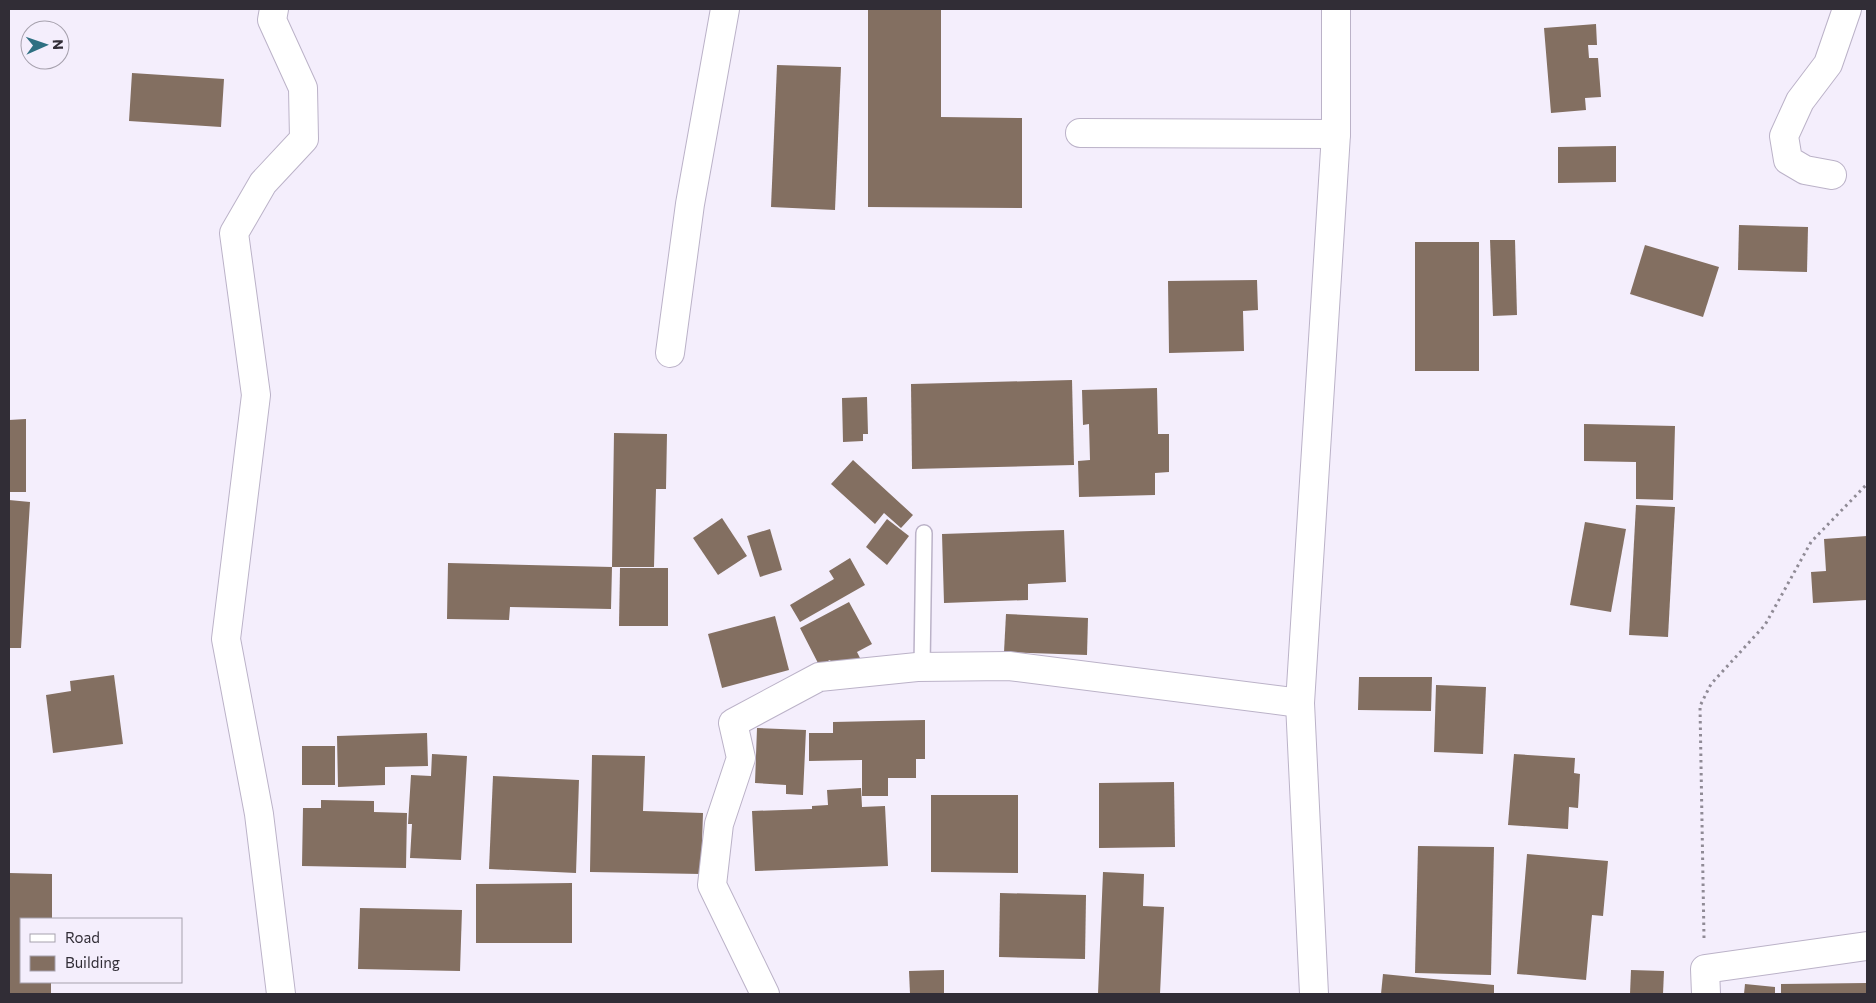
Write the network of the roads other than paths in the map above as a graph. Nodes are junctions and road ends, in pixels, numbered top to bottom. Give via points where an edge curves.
1 (274, 9) edge
2 (725, 9) edge
3 (1336, 9) edge
4 (1847, 9) edge
5 (1080, 133) dead end
6 (1336, 134) junction
7 (1832, 175) dead end
8 (670, 353) dead end
9 (924, 533) dead end
10 (922, 667) junction
11 (1300, 703) junction
12 (1867, 946) edge
13 (1705, 982) edge
14 (282, 994) edge
15 (765, 994) edge
16 (1314, 994) edge

1 - 14 street via 272,20 303,88 304,139 263,183 234,233 256,395 226,639 259,814
2 - 8 street via 690,204
3 - 6 street
4 - 7 street via 1828,64 1800,101 1784,136 1788,160 1805,170
5 - 6 street
6 - 11 street
9 - 10 lane
10 - 11 street via 1009,666
10 - 15 street via 819,677 733,723 741,758 718,824 712,885
11 - 16 street
12 - 13 street

